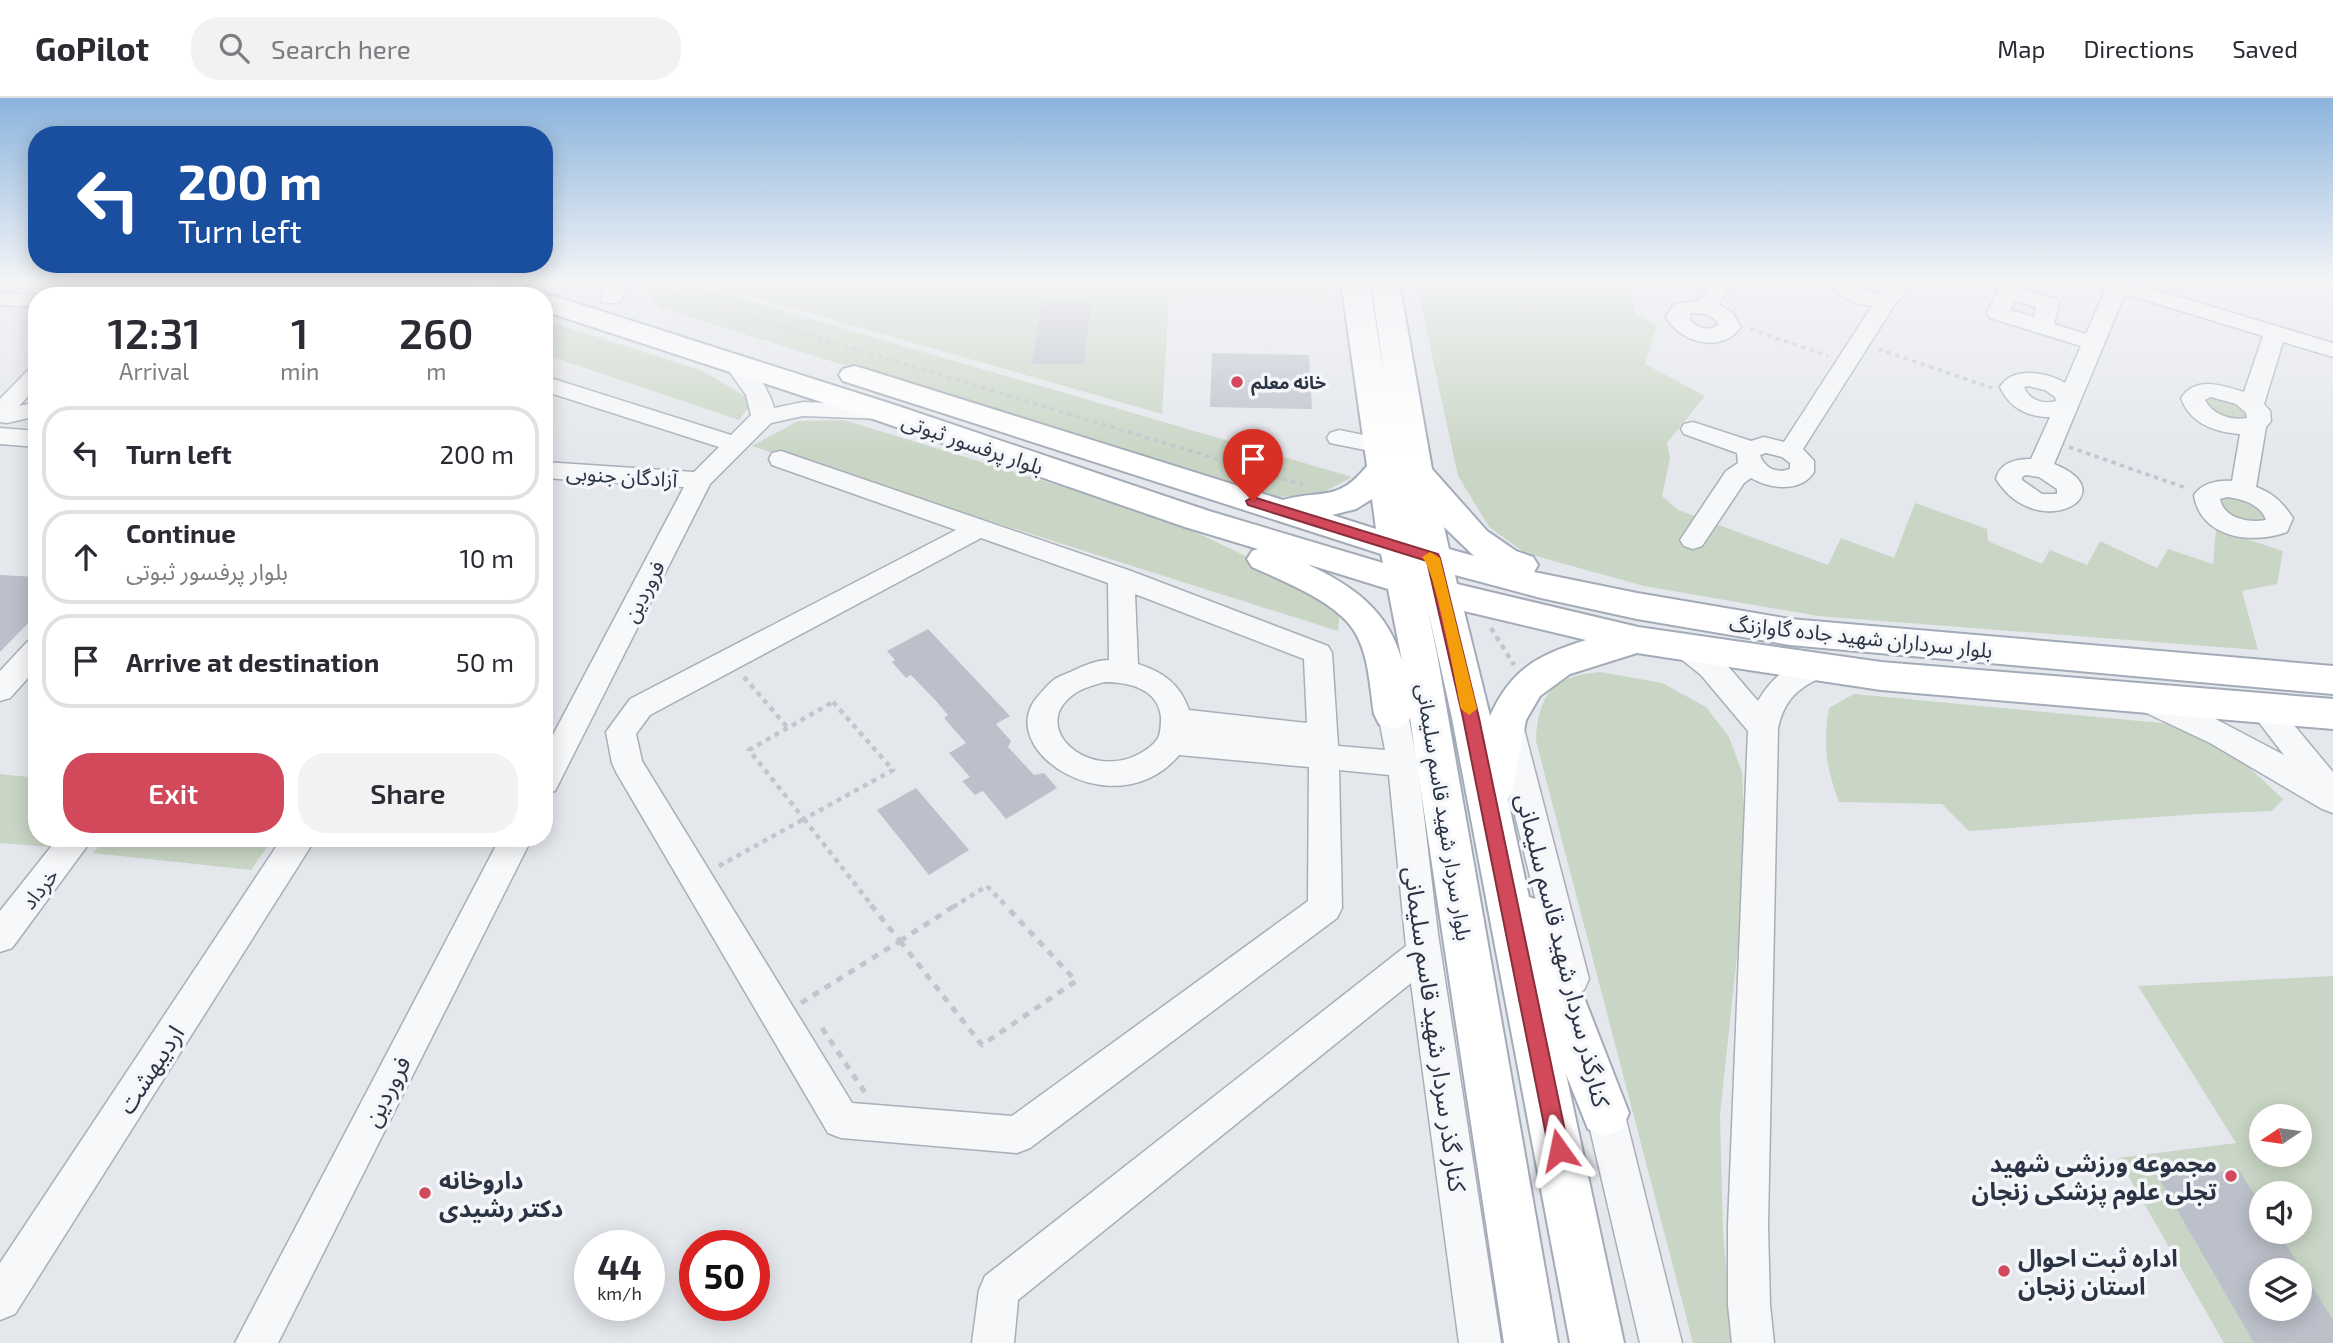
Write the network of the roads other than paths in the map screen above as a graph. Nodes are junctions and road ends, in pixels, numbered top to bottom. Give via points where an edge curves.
1 (658, 339) edge
2 (765, 339) edge
3 (1367, 339) edge
4 (1388, 339) edge
5 (1863, 339) edge
6 (2081, 339) edge
7 (2094, 339) edge
8 (2273, 339) edge
9 (2298, 339) edge
10 (2093, 343) junction
11 (2333, 350) edge
12 (28, 363) edge
13 (735, 364) junction
14 (28, 382) edge
15 (553, 386) edge
16 (0, 387) edge
17 (2016, 397) road end
18 (2068, 404) junction
19 (28, 412) edge
20 (884, 412) junction
21 (763, 416) junction
22 (2, 422) edge
23 (1693, 429) dead end
24 (28, 435) edge
25 (1339, 438) dead end
26 (735, 444) junction
27 (1751, 458) junction
28 (780, 459) dead end
29 (1393, 460) junction
30 (2040, 468) dead end
31 (553, 471) edge
32 (700, 480) junction
33 (2243, 491) junction
34 (1279, 509) junction
35 (1197, 519) junction
36 (980, 528) junction
37 (1693, 540) dead end
38 (1419, 570) junction
39 (1121, 578) junction
40 (1637, 623) junction
41 (1686, 648) junction
42 (28, 659) edge
43 (1816, 668) junction
44 (1124, 671) junction
45 (2240, 673) junction
46 (2333, 680) edge
47 (0, 690) edge
48 (2143, 699) junction
49 (2263, 708) junction
50 (2333, 714) edge
51 (1507, 720) junction
52 (1762, 728) junction
53 (1175, 732) junction
54 (1399, 743) junction
55 (1323, 747) junction
56 (553, 765) edge
57 (2333, 793) edge
58 (2333, 800) edge
59 (1489, 809) junction
60 (71, 847) edge
61 (294, 847) edge
62 (511, 847) edge
63 (0, 937) edge
64 (1424, 952) junction
65 (1605, 1113) junction
66 (0, 1299) edge
67 (256, 1343) edge
68 (993, 1343) edge
69 (1480, 1343) edge
70 (1531, 1343) edge
71 (1597, 1343) edge
72 (1661, 1343) edge
73 (1754, 1343) edge

1 - 13 main road, بلوار پرفسور ثبوتی
2 - 34 main road, بلوار پرفسور ثبوتی
3 - 29 main road, بلوار سردار شهید قاسم سلیمانی
4 - 29 main road, بلوار سردار شهید قاسم سلیمانی
5 - 27 street via 1790,451 1804,467 1798,476 1774,478
6 - 10 street
7 - 10 street
8 - 33 street via 2253,415
9 - 11 street
10 - 18 street
12 - 16 street
13 - 20 main road, بلوار پرفسور ثبوتی
13 - 21 street via 758,393
14 - 22 street via 17,392
15 - 26 street
17 - 18 street via 2014,383 2035,379 2060,389
18 - 30 street
19 - 22 street
20 - 21 street via 803,409
20 - 35 main road, بلوار پرفسور ثبوتی
21 - 26 street, فروردین
22 - 24 street
23 - 27 street
25 - 29 street
26 - 32 street, فروردین
27 - 37 street
28 - 36 street
29 - 34 main road via 1368,489 1339,503
29 - 38 main road, بلوار سردار شهید قاسم سلیمانی
29 - 40 main road via 1490,552 1509,562 1616,590
31 - 32 street, آزادگان جنوبی
32 - 56 street, فروردین
33 - 33 street via 2274,508 2278,527 2261,532 2237,527 2209,508 2207,495 2220,489
34 - 38 main road, بلوار پرفسور ثبوتی
35 - 38 main road, بلوار پرفسور ثبوتی
35 - 54 main road via 1236,548 1294,572 1358,612 1374,633
36 - 39 street
36 - 55 street via 640,707 621,732 627,763 841,1119 1017,1135 1325,908
38 - 40 main road, بلوار سرداران شهید جاده گاوازنگ
38 - 59 main road, بلوار سردار شهید قاسم سلیمانی
38 - 70 main road, بلوار سردار شهید قاسم سلیمانی via 1419,654
39 - 44 street
39 - 55 street via 1318,653
40 - 41 main road, بلوار سرداران شهید جاده گاوازنگ
40 - 45 main road, بلوار سرداران شهید جاده گاوازنگ via 1790,632
40 - 51 main road via 1549,667 1526,685
41 - 43 main road, بلوار سرداران شهید جاده گاوازنگ
41 - 52 street via 1711,667
42 - 47 street
43 - 48 main road, بلوار سرداران شهید جاده گاوازنگ
43 - 52 street via 1787,681 1766,710
44 - 53 street via 1162,688 1173,703
44 - 53 street via 1080,676 1049,701 1042,719 1053,753 1070,766 1115,775 1158,759
45 - 46 main road, بلوار سرداران شهید جاده گاوازنگ
45 - 49 main road
48 - 49 main road, بلوار سرداران شهید جاده گاوازنگ
48 - 58 street via 2242,744
49 - 50 main road, بلوار سرداران شهید جاده گاوازنگ
49 - 57 street
51 - 59 main road
51 - 65 street, کنارگذر سردار شهید قاسم سلیمانی
52 - 73 street via 1748,1212
53 - 55 street
54 - 55 street via 1385,762
54 - 64 street, کنار گذر سردار شهید قاسم سلیمانی
59 - 65 main road
59 - 71 main road, بلوار سردار شهید قاسم سلیمانی
60 - 63 street, خرداد
61 - 66 street, اردیبهشت
62 - 67 street, فروردین
64 - 68 street via 999,1290
64 - 69 street, کنار گذر سردار شهید قاسم سلیمانی
65 - 72 street, کنارگذر سردار شهید قاسم سلیمانی

